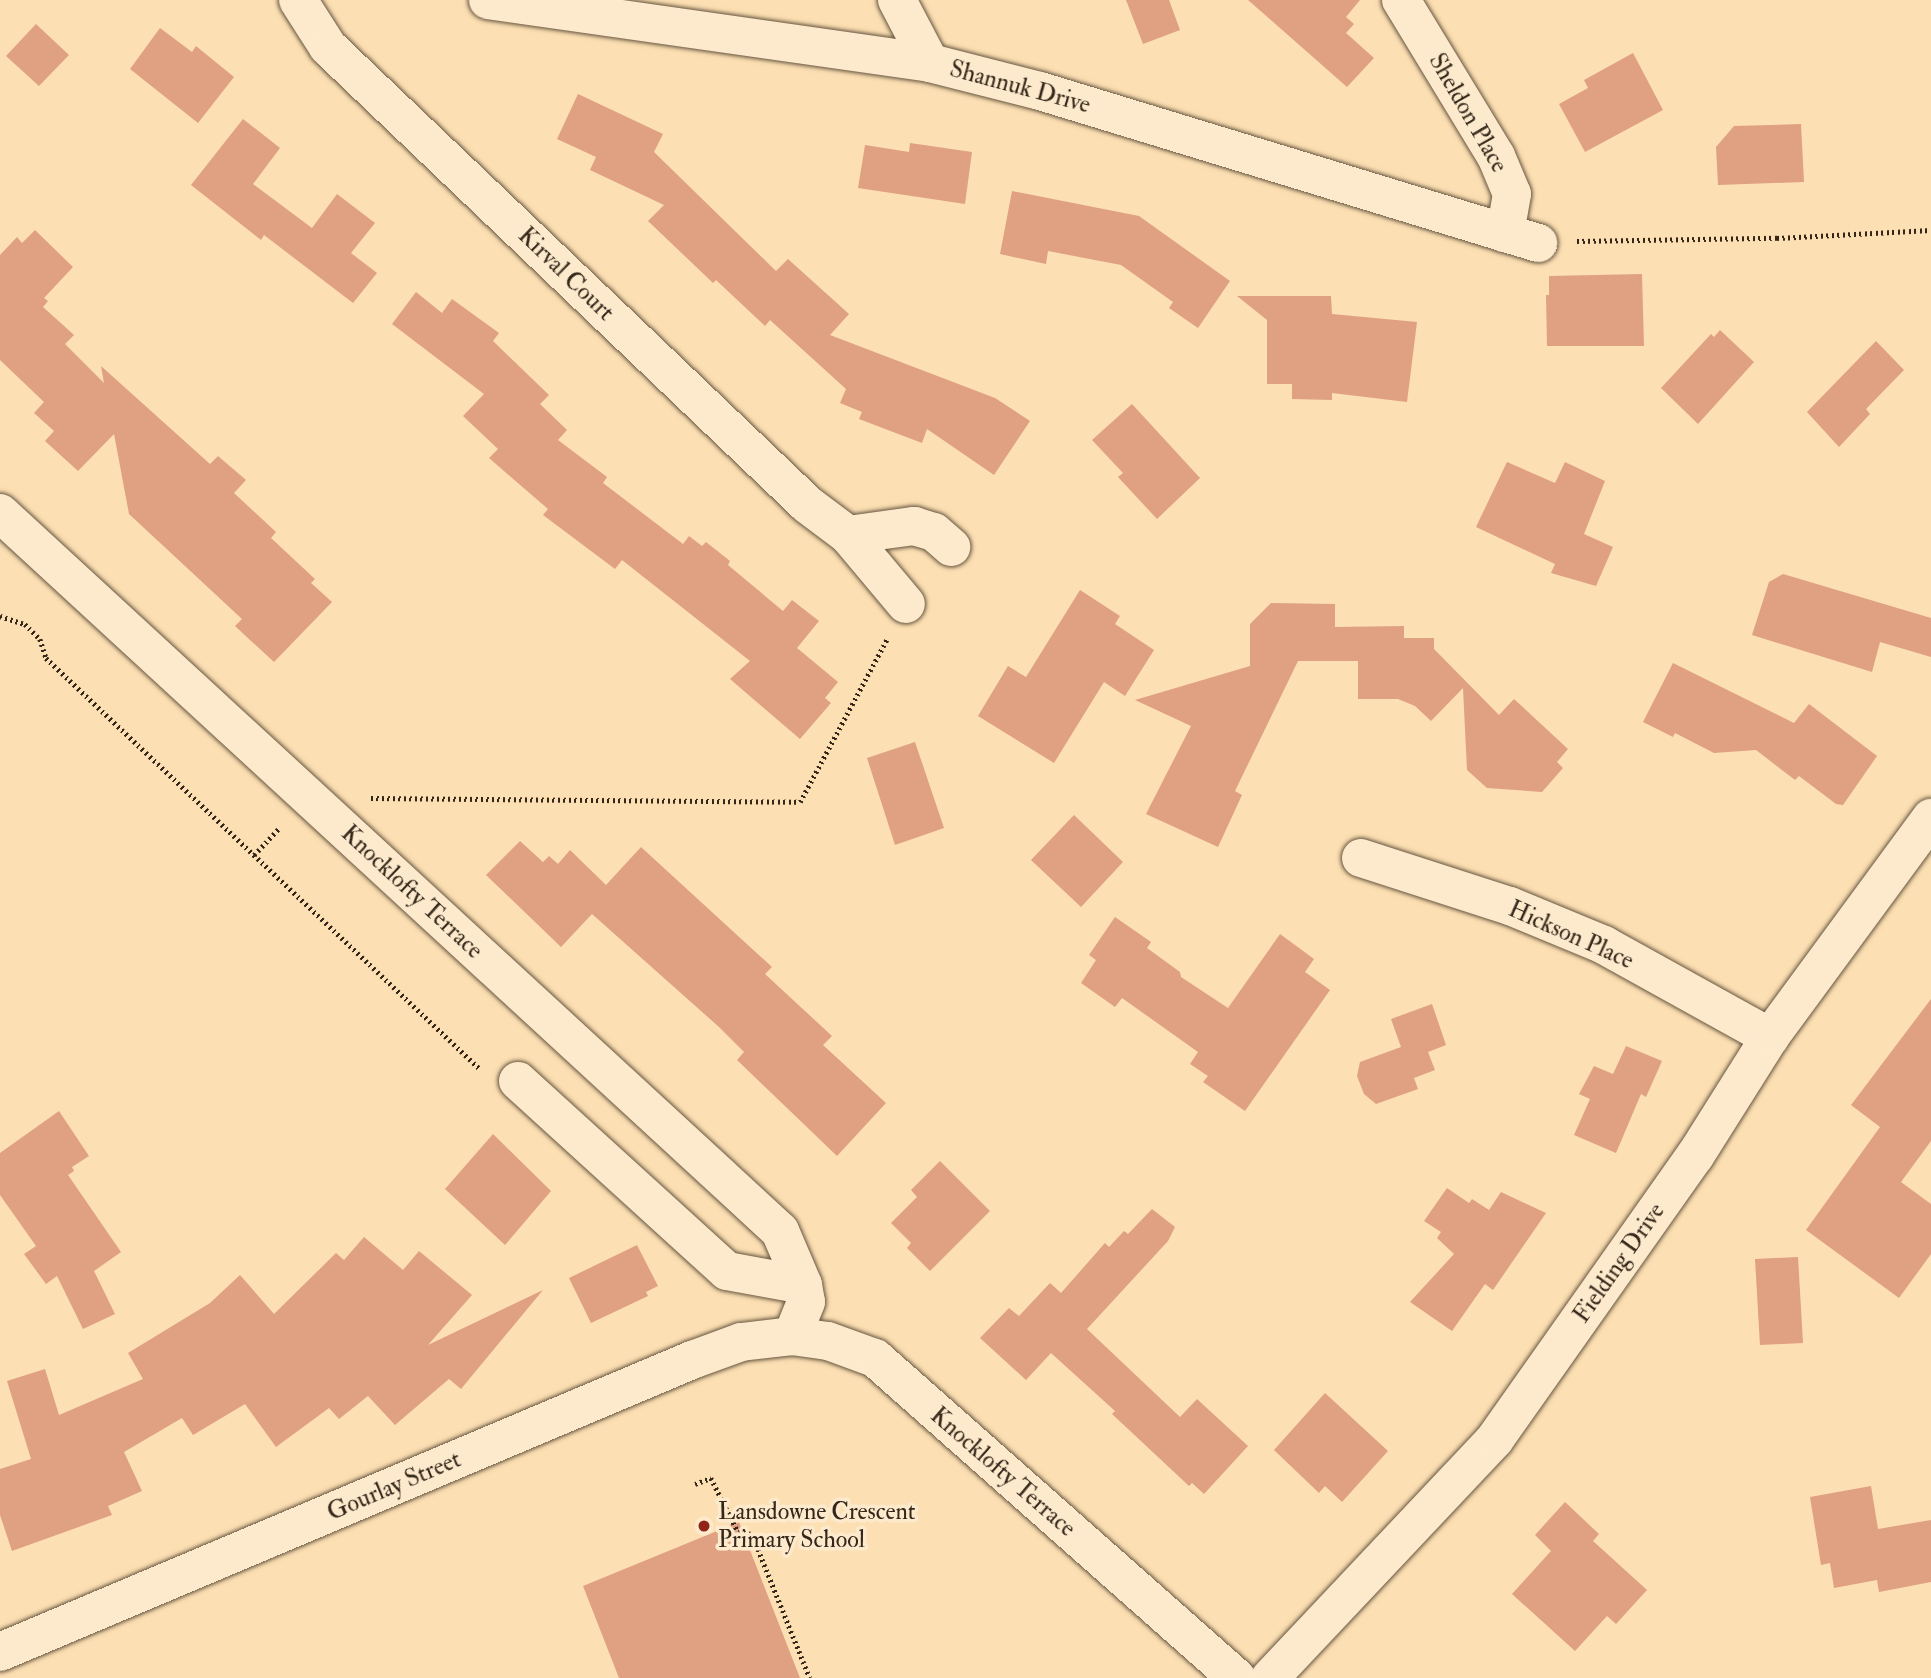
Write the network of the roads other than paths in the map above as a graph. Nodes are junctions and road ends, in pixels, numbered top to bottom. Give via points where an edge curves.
1 (298, 0) edge
2 (488, 0) edge
3 (897, 0) edge
4 (1401, 0) edge
5 (930, 63) junction
6 (1521, 238) joint
7 (0, 513) edge
8 (848, 535) junction
9 (951, 547) dead end
10 (906, 604) road end
11 (1931, 818) edge
12 (1361, 858) dead end
13 (1770, 1037) junction
14 (519, 1081) road end
15 (803, 1285) junction
16 (792, 1336) junction
17 (0, 1652) edge
18 (1237, 1678) edge
19 (1270, 1678) edge

1 - 8 street, Kirval Court via 328,47 808,505
2 - 5 street, Shannuk Drive
3 - 5 street
4 - 6 street, Sheldon Place via 1496,156 1512,194
5 - 6 street, Shannuk Drive via 1040,91
7 - 15 street, Knocklofty Terrace via 780,1231
8 - 9 street via 914,526 934,532
8 - 10 street, Kirval Court
11 - 13 street, Fielding Drive
12 - 13 street, Hickson Place via 1510,906 1604,945
13 - 19 street, Fielding Drive via 1695,1156 1495,1439
14 - 15 street via 727,1271
15 - 16 street, Knocklofty Terrace via 806,1302
16 - 17 street, Gourlay Street via 741,1342 692,1360
16 - 18 street, Knocklofty Terrace via 828,1341 874,1358

